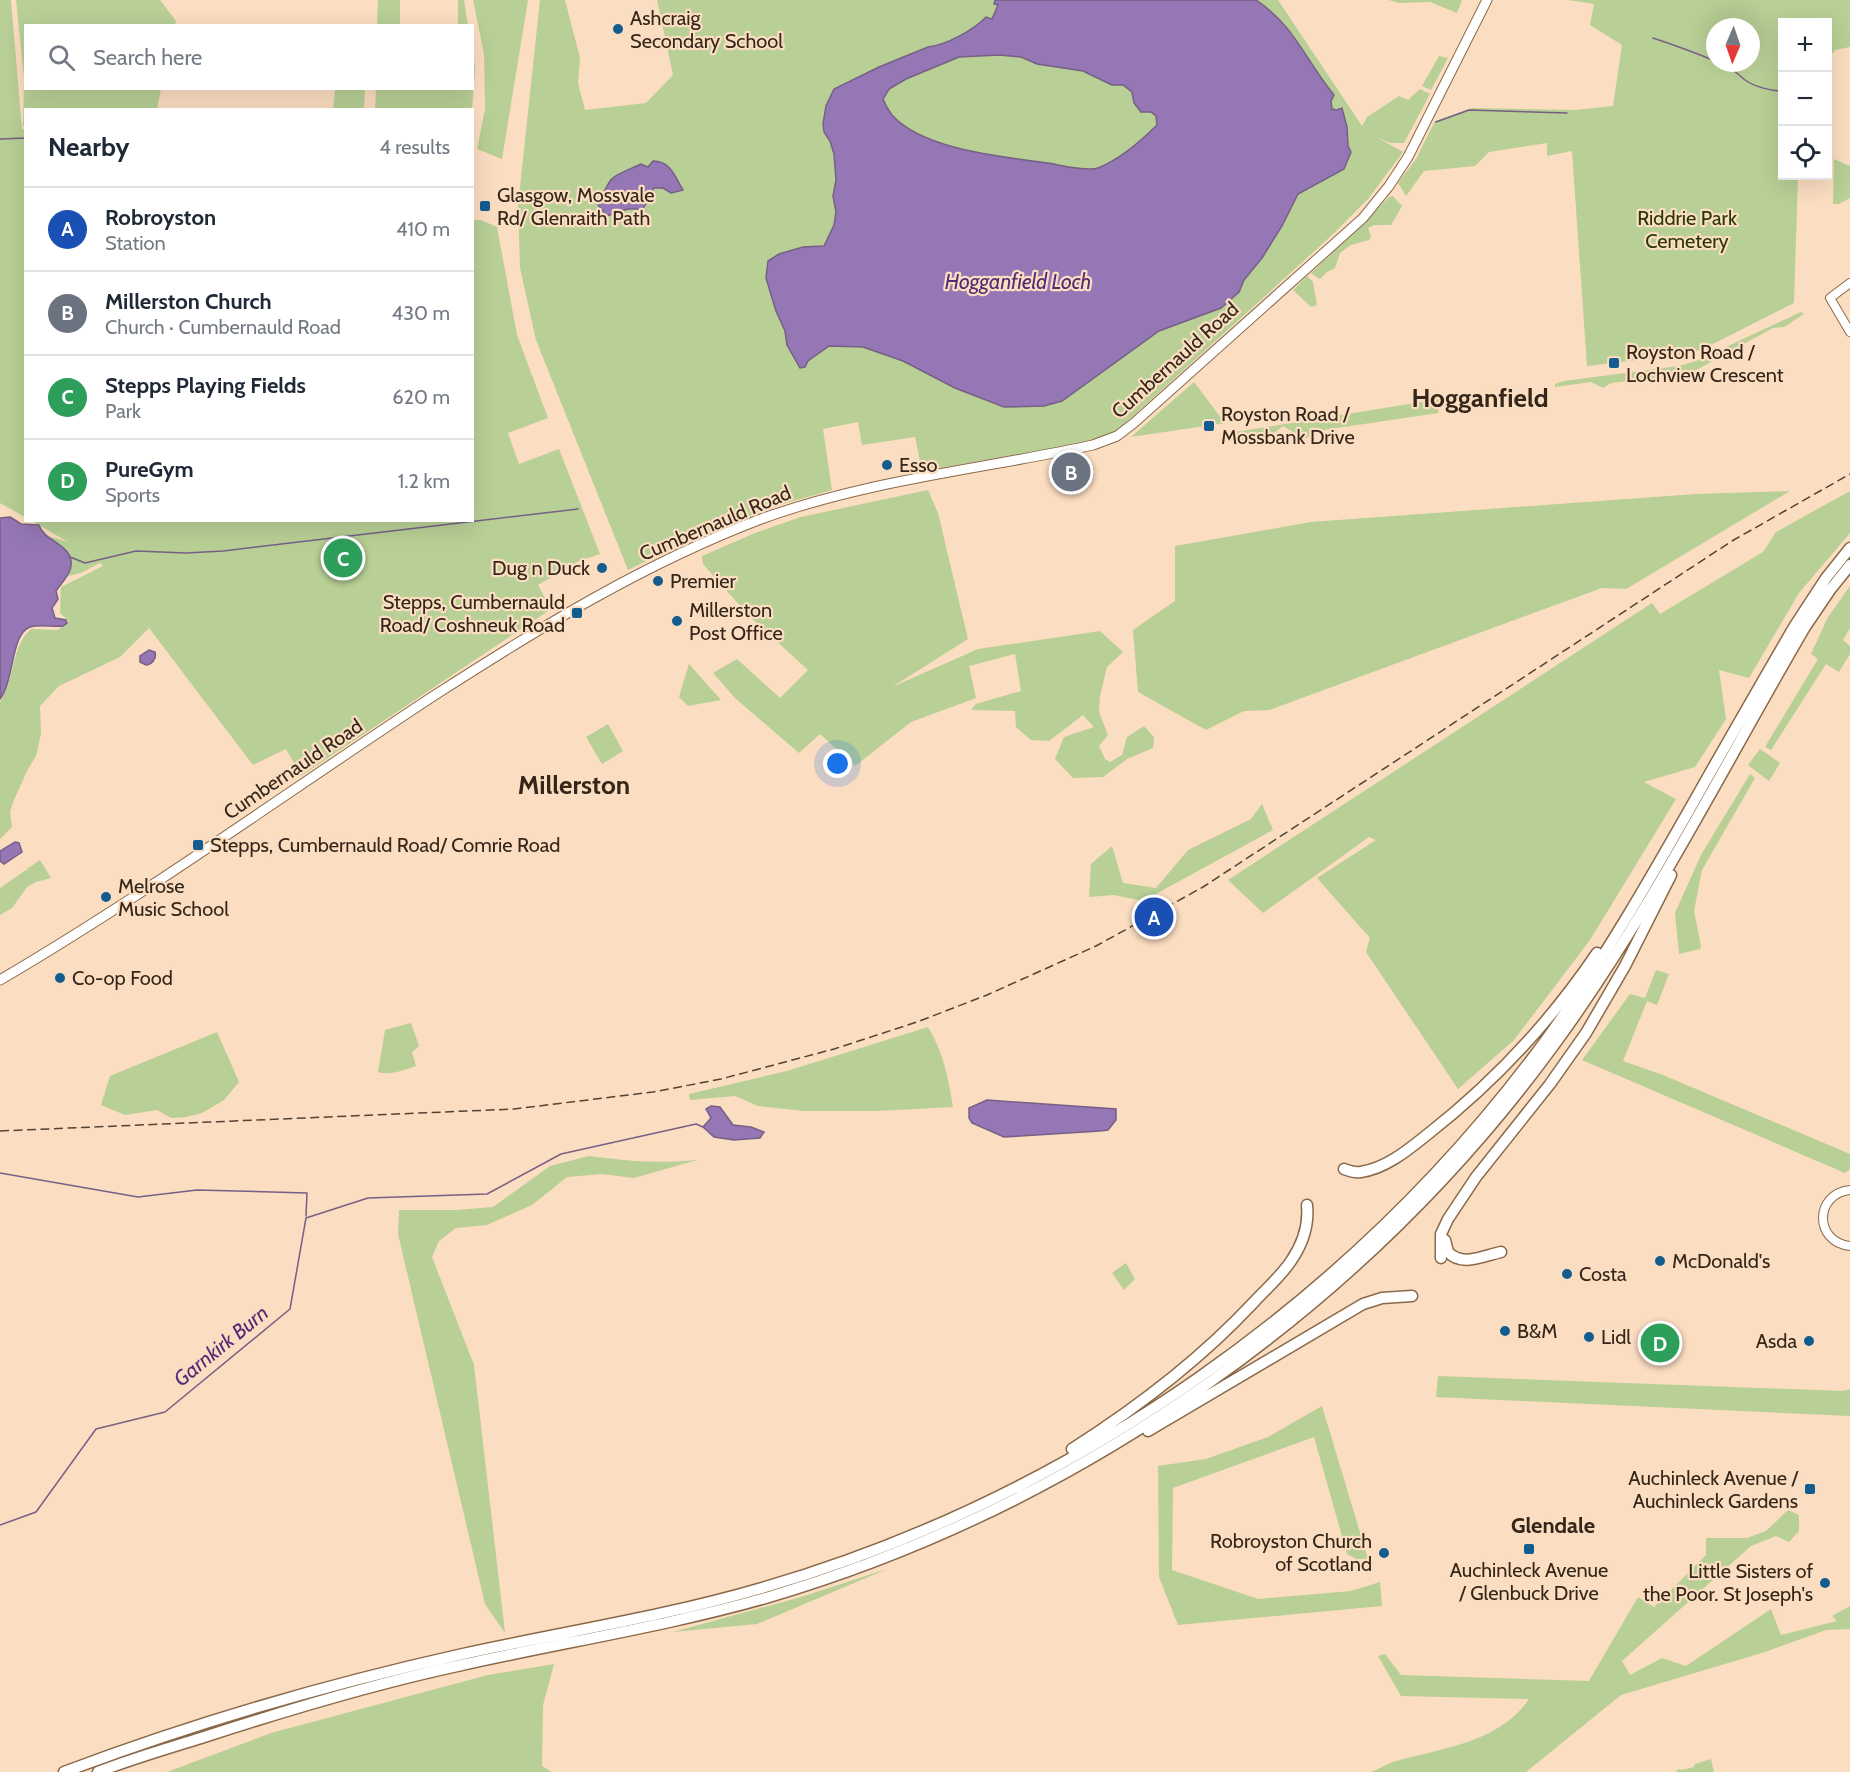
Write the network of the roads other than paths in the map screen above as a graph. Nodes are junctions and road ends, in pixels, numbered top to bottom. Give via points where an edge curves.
1 (1487, 0) edge
2 (1850, 283) edge
3 (1850, 332) edge
4 (1850, 549) edge
5 (1850, 565) edge
6 (1711, 791) junction
7 (1680, 825) junction
8 (0, 980) edge
9 (1344, 1169) dead end
10 (1848, 1190) edge
11 (1307, 1205) dead end
12 (1396, 1219) junction
13 (1448, 1219) junction
14 (1369, 1245) junction
15 (1850, 1246) edge
16 (1501, 1252) dead end
17 (1441, 1258) dead end
18 (1412, 1296) dead end
19 (1020, 1485) junction
20 (1038, 1487) junction
21 (64, 1772) edge
22 (98, 1772) edge

1 - 8 main road, Cumbernauld Road via 1408,157 1362,218 1117,436 1093,445 814,502 721,536 627,580 483,664 140,892
2 - 3 main road via 1830,298
4 - 7 highway via 1794,627
5 - 6 highway via 1805,627
6 - 12 highway via 1628,936 1552,1048 1482,1134
6 - 13 highway via 1596,1016
7 - 9 highway via 1580,977 1509,1060 1404,1153 1361,1172
7 - 12 highway via 1613,941 1551,1033
10 - 15 main road via 1835,1195 1826,1206 1823,1222 1829,1236
11 - 19 highway via 1305,1230 1292,1260 1228,1329 1133,1409
12 - 14 highway
13 - 16 highway via 1445,1246 1456,1259
13 - 17 highway via 1441,1234
14 - 19 highway via 1216,1365 1137,1419
14 - 20 highway via 1305,1308 1227,1369 1141,1427
18 - 20 highway via 1363,1304 1123,1446
19 - 21 highway via 913,1535 776,1584 662,1614 368,1677 267,1704
20 - 22 highway via 912,1545 774,1595 670,1622 376,1685 270,1715

